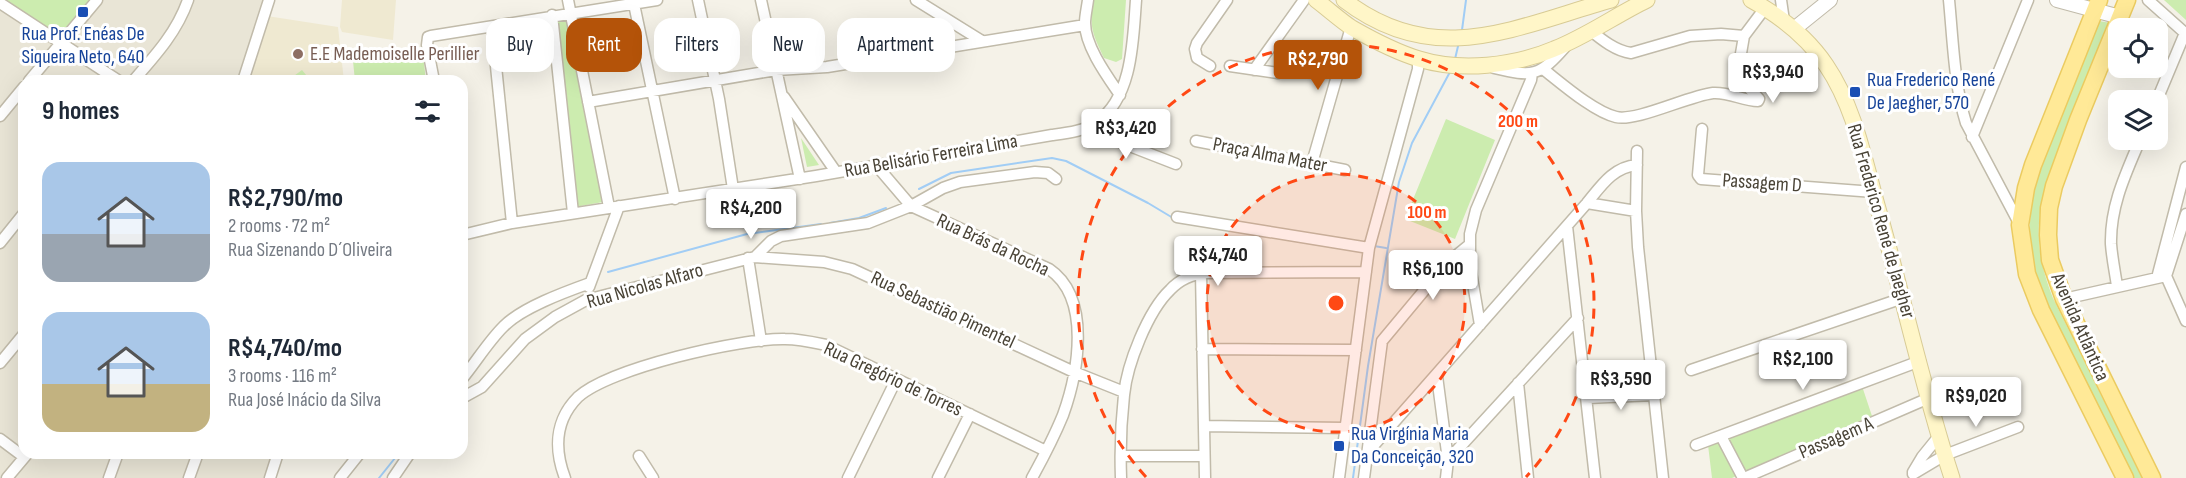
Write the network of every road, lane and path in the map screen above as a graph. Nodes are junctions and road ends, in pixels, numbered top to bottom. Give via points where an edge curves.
1 (97, 0) edge
2 (188, 0) edge
3 (269, 0) edge
4 (568, 0) edge
5 (657, 0) edge
6 (698, 0) edge
7 (761, 0) edge
8 (916, 0) edge
9 (1088, 0) edge
10 (1136, 0) edge
11 (1227, 0) edge
12 (1304, 0) edge
13 (1316, 0) edge
14 (1647, 0) edge
15 (1751, 0) edge
16 (1781, 0) edge
17 (1817, 0) edge
18 (1830, 0) edge
19 (1949, 0) edge
20 (2028, 0) edge
21 (2057, 0) edge
22 (2127, 0) edge
23 (2148, 0) edge
24 (1347, 1) edge
25 (1606, 1) edge
26 (0, 3) edge
27 (634, 4) junction
28 (2097, 4) edge
29 (1765, 8) junction
30 (1579, 10) junction
31 (570, 13) junction
32 (552, 15) junction
33 (2120, 17) junction
34 (537, 18) edge
35 (765, 18) edge
36 (1085, 25) junction
37 (1788, 25) junction
38 (1351, 27) junction
39 (486, 28) edge
40 (1590, 30) junction
41 (2186, 34) edge
42 (1744, 36) junction
43 (1434, 38) junction
44 (982, 41) junction
45 (62, 42) junction
46 (1568, 43) junction
47 (1418, 59) junction
48 (1210, 66) dead end
49 (1230, 66) dead end
50 (1485, 66) junction
51 (825, 67) edge
52 (1254, 70) junction
53 (1538, 71) junction
54 (497, 72) edge
55 (764, 72) edge
56 (776, 72) edge
57 (1278, 73) dead end
58 (34, 75) edge
59 (109, 75) edge
60 (138, 75) edge
61 (245, 75) edge
62 (433, 75) edge
63 (1737, 75) junction
64 (715, 80) junction
65 (2161, 90) edge
66 (652, 91) junction
67 (781, 92) junction
68 (18, 94) edge
69 (1734, 94) junction
70 (1120, 95) junction
71 (588, 102) junction
72 (0, 116) edge
73 (1097, 123) junction
74 (1702, 129) dead end
75 (1972, 136) junction
76 (1196, 141) dead end
77 (2136, 150) edge
78 (1637, 151) dead end
79 (1312, 163) junction
80 (1176, 164) dead end
81 (876, 165) junction
82 (1637, 165) junction
83 (2186, 167) edge
84 (1345, 170) dead end
85 (836, 172) junction
86 (800, 179) junction
87 (1056, 179) dead end
88 (733, 189) junction
89 (1874, 192) junction
90 (675, 199) junction
91 (1587, 203) junction
92 (911, 206) junction
93 (614, 207) junction
94 (1636, 211) junction
95 (573, 213) junction
96 (2186, 214) edge
97 (1177, 216) dead end
98 (18, 220) edge
99 (512, 223) junction
100 (2020, 225) junction
101 (1567, 226) junction
102 (468, 234) edge
103 (0, 243) edge
104 (1469, 245) junction
105 (1369, 248) junction
106 (2181, 248) edge
107 (2163, 254) junction
108 (751, 258) junction
109 (1366, 272) junction
110 (1200, 273) junction
111 (2161, 277) junction
112 (590, 283) junction
113 (2117, 286) junction
114 (1903, 298) junction
115 (2064, 299) junction
116 (586, 300) junction
117 (2183, 308) edge
118 (1578, 318) junction
119 (2186, 321) edge
120 (1480, 325) junction
121 (18, 341) edge
122 (761, 341) junction
123 (1202, 349) junction
124 (1356, 350) junction
125 (1920, 361) junction
126 (0, 363) edge
127 (1691, 370) dead end
128 (468, 371) edge
129 (1074, 372) junction
130 (1437, 376) junction
131 (896, 380) junction
132 (1518, 382) junction
133 (1124, 392) junction
134 (468, 395) edge
135 (1654, 395) junction
136 (1587, 398) junction
137 (1929, 398) junction
138 (970, 414) junction
139 (1204, 426) junction
140 (2018, 427) dead end
141 (1345, 428) junction
142 (1721, 436) junction
143 (1940, 436) junction
144 (0, 439) edge
145 (1696, 445) dead end
146 (18, 450) edge
147 (1046, 451) junction
148 (1367, 453) junction
149 (639, 456) dead end
150 (1121, 456) junction
151 (1204, 456) junction
152 (1945, 456) junction
153 (23, 459) edge
154 (116, 459) edge
155 (196, 459) edge
156 (276, 459) edge
157 (355, 459) edge
158 (406, 459) edge
159 (1448, 460) junction
160 (1912, 476) edge
161 (7, 478) edge
162 (109, 478) edge
163 (189, 478) edge
164 (270, 478) edge
165 (340, 478) edge
166 (393, 478) edge
167 (565, 478) edge
168 (653, 478) edge
169 (848, 478) edge
170 (939, 478) edge
171 (1032, 478) edge
172 (1121, 478) edge
173 (1205, 478) edge
174 (1339, 478) edge
175 (1364, 478) edge
176 (1446, 478) edge
177 (1528, 478) edge
178 (1595, 478) edge
179 (1663, 478) edge
180 (1743, 478) edge
181 (1952, 478) edge
182 (2125, 478) edge
183 (2152, 478) edge

1 - 45 street
2 - 60 street via 176,27
3 - 61 street
4 - 31 street
5 - 27 street
6 - 64 street
7 - 35 street
8 - 44 street
9 - 36 street
10 - 70 street via 1127,74
11 - 48 street via 1196,46 1197,58
12 - 52 street
13 - 38 main road
14 - 40 main road
15 - 29 main road, Rua Frederico René de Jaegher
16 - 37 street
17 - 37 street
18 - 37 street
19 - 75 street via 1962,108
20 - 75 street
21 - 28 street
22 - 33 main road, Avenida Atlântica
23 - 41 street
24 - 43 main road via 1389,26
25 - 30 main road
26 - 45 street
27 - 31 street
27 - 66 street
28 - 33 street
28 - 100 main road, Avenida Atlântica via 2031,172
29 - 37 main road, Rua Frederico René de Jaegher
29 - 42 street
30 - 40 main road via 1590,18
30 - 43 main road via 1511,30 1468,38
31 - 32 street
31 - 71 street
32 - 34 street
32 - 95 street
33 - 115 main road, Avenida Atlântica via 2078,120 2049,208 2050,260
36 - 44 street
36 - 70 street via 1098,60
37 - 89 main road, Rua Frederico René de Jaegher via 1826,64 1839,87
38 - 47 main road
38 - 79 street
39 - 62 street via 428,37
40 - 42 street via 1611,46 1631,53 1690,36
40 - 46 main road
41 - 65 street
42 - 63 street
43 - 47 main road via 1420,48
44 - 51 street
45 - 58 street
45 - 59 street
46 - 50 main road via 1542,54
46 - 53 street
47 - 50 main road
47 - 105 street
49 - 52 street
50 - 53 street via 1520,73
52 - 57 street
53 - 69 street via 1620,118 1714,93
53 - 104 street via 1476,210
54 - 99 street
55 - 64 street
56 - 67 street
63 - 69 street
63 - 69 street via 1760,99 1753,101
64 - 66 street
64 - 88 street
66 - 71 street
66 - 90 street
67 - 85 street
67 - 86 street
68 - 72 street
70 - 73 street
71 - 93 street
73 - 80 street via 1122,143
73 - 81 street, Rua Belisário Ferreira Lima via 1075,131
74 - 89 street, Passagem D via 1698,175 1701,179
75 - 100 street
76 - 79 street, Praça Alma Mater
77 - 113 street via 2112,221
78 - 82 street
79 - 84 street, Praça Alma Mater
81 - 85 street, Rua Belisário Ferreira Lima
81 - 92 street, Rua Brás da Rocha
82 - 91 street via 1615,171
82 - 94 street
83 - 107 street
85 - 86 street, Rua Belisário Ferreira Lima
86 - 88 street, Rua Belisário Ferreira Lima
87 - 92 street, Rua Nicolas Alfaro via 1048,173 1035,172 960,182
88 - 90 street, Rua Belisário Ferreira Lima
89 - 114 main road, Rua Frederico René de Jaegher
90 - 93 street, Rua Belisário Ferreira Lima
91 - 94 street
91 - 101 street
92 - 108 street, Rua Nicolas Alfaro via 862,225 781,236
92 - 129 street, Rua Brás da Rocha via 1061,278 1076,312
93 - 95 street, Rua Belisário Ferreira Lima
93 - 112 street
94 - 135 street
95 - 99 street, Rua Belisário Ferreira Lima
96 - 106 street
97 - 105 street
98 - 103 street
99 - 102 street, Rua Belisário Ferreira Lima
100 - 182 main road, Avenida Atlântica via 2027,274 2041,310
101 - 118 street
101 - 120 street
104 - 120 street
104 - 148 street via 1448,263 1383,339
105 - 109 street
106 - 107 street
106 - 111 street
107 - 111 street
108 - 116 street, Rua Nicolas Alfaro
108 - 122 street
108 - 129 street, Rua Sebastião Pimentel via 806,260 846,267
109 - 110 street
109 - 124 street
110 - 123 street
110 - 133 street via 1179,282 1156,307 1136,349
111 - 113 street
111 - 117 street
112 - 116 street
112 - 128 street, Rua Nicolas Alfaro via 513,318
113 - 115 street
114 - 125 main road, Rua Frederico René de Jaegher
114 - 127 street
115 - 183 main road, Avenida Atlântica
116 - 134 street, Rua Nicolas Alfaro via 525,339 482,387
117 - 119 street
118 - 132 street
118 - 136 street
120 - 130 street
121 - 126 street
122 - 131 street, Rua Gregório de Torres via 795,339 826,345
122 - 167 street, Rua Gregório de Torres via 672,358 590,388 571,406 558,432
123 - 124 street
123 - 139 street
124 - 141 street
125 - 137 main road, Rua Frederico René de Jaegher
125 - 142 street
129 - 133 street, Rua Sebastião Pimentel
129 - 147 street, Rua Brás da Rocha via 1063,413
130 - 148 street
130 - 159 street
131 - 138 street, Rua Gregório de Torres
131 - 169 street
132 - 159 street
132 - 177 street
133 - 150 street
135 - 136 street
135 - 179 street
136 - 178 street
137 - 143 main road, Rua Frederico René de Jaegher
137 - 180 street, Passagem A
138 - 147 street, Rua Gregório de Torres
138 - 170 street
139 - 141 street
139 - 151 street
140 - 152 street
141 - 174 street
142 - 145 street
142 - 180 street
143 - 152 main road, Rua Frederico René de Jaegher
143 - 160 street
144 - 146 street
147 - 171 street, Rua Brás da Rocha
148 - 175 street
149 - 168 street
150 - 151 street
150 - 172 street
151 - 173 street
152 - 160 street
152 - 181 main road, Rua Frederico René de Jaegher
153 - 161 street
154 - 162 street
155 - 163 street
156 - 164 street
157 - 165 street
158 - 166 street
159 - 176 street

